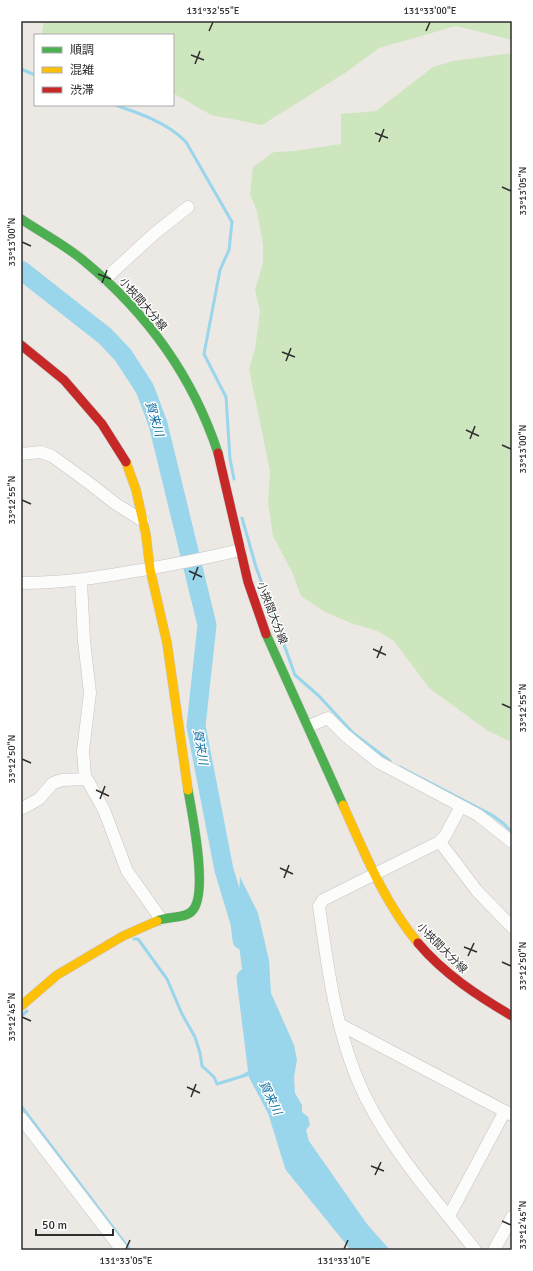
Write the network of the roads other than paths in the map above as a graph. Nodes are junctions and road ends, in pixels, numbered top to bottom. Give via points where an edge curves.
1 (188, 207) dead end
2 (21, 219) edge
3 (105, 280) junction
4 (21, 345) edge
5 (21, 454) edge
6 (143, 521) junction
7 (240, 550) junction
8 (153, 568) junction
9 (81, 580) junction
10 (21, 583) edge
11 (308, 726) junction
12 (86, 779) junction
13 (461, 806) junction
14 (21, 809) edge
15 (440, 842) junction
16 (512, 842) edge
17 (374, 875) junction
18 (161, 919) junction
19 (512, 926) edge
20 (21, 1006) edge
21 (512, 1016) edge
22 (341, 1025) junction
23 (508, 1113) edge
24 (21, 1118) edge
25 (449, 1216) junction
26 (512, 1217) edge
27 (122, 1250) edge
28 (475, 1250) edge
29 (494, 1250) edge

1 - 3 street via 154,234
2 - 3 main road, 小挾間大分線 via 64,246
3 - 7 main road, 小挾間大分線 via 155,336 182,373 196,398 220,457
4 - 6 main road via 71,387 111,436 130,473
5 - 6 street via 41,452 52,456
6 - 8 main road
7 - 8 street
7 - 11 main road, 小挾間大分線 via 261,623
8 - 9 street
8 - 18 main road via 167,643 200,879 194,910 189,914
9 - 10 street
9 - 12 street via 90,693 83,751
11 - 13 street via 328,718 359,748 378,762
11 - 17 main road, 小挾間大分線
12 - 14 street via 53,783 39,799
12 - 18 street via 104,810 127,871
13 - 15 street
13 - 16 street via 489,823
15 - 17 street
15 - 19 street via 477,891
17 - 21 main road, 小挾間大分線 via 393,911 423,950 472,993
17 - 22 street via 323,900 320,905 328,966
18 - 20 main road via 123,936 57,975
22 - 23 street
22 - 25 street via 360,1084 374,1112 400,1152
23 - 25 street
24 - 27 street
25 - 28 street
26 - 29 street

